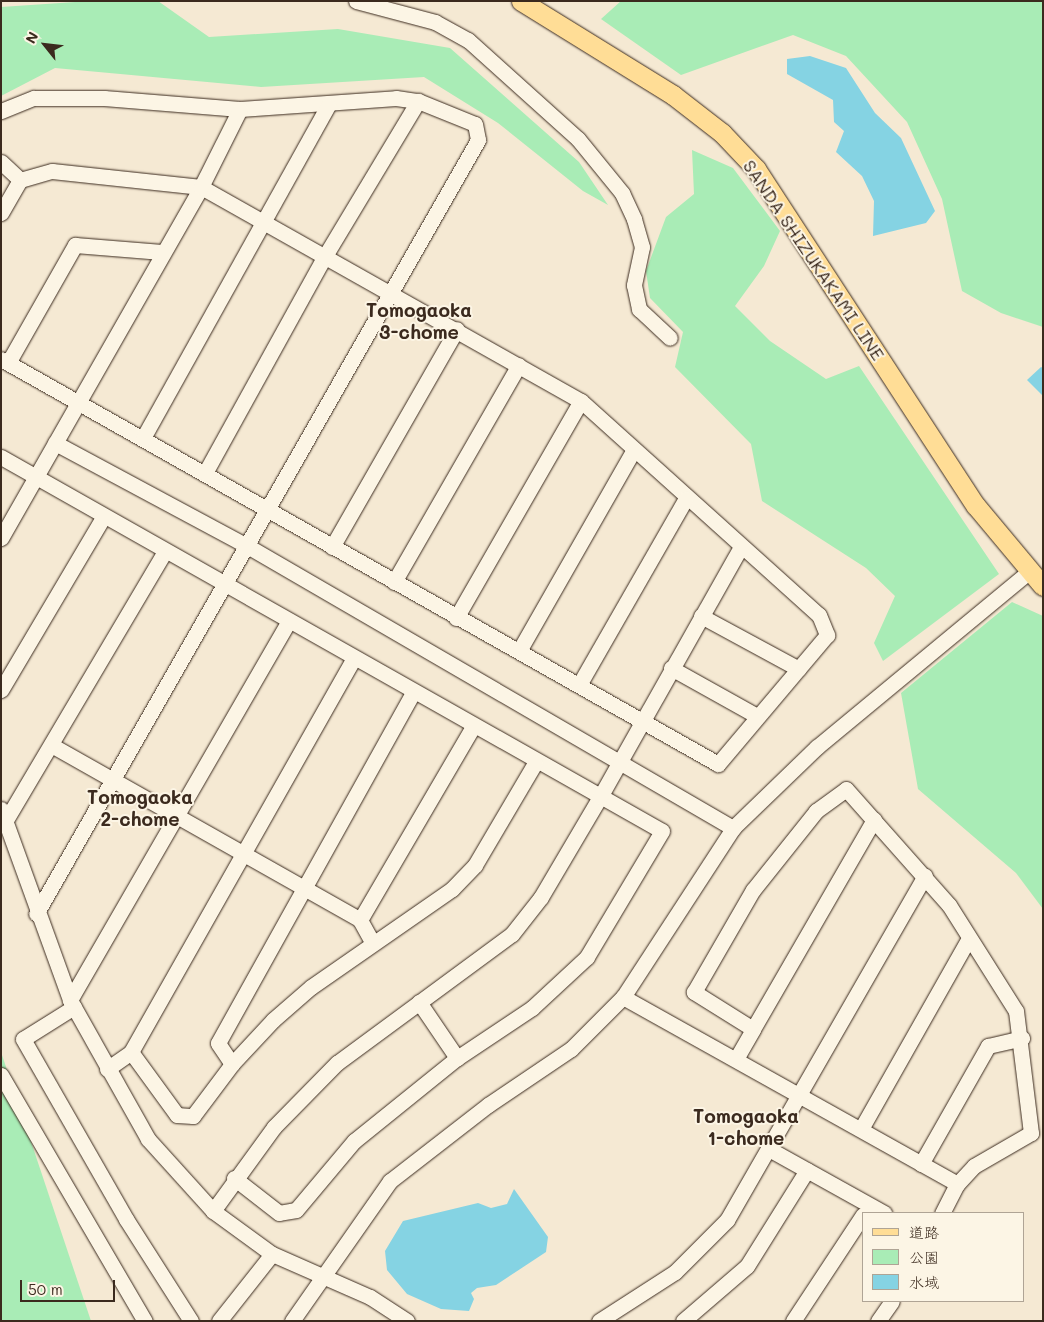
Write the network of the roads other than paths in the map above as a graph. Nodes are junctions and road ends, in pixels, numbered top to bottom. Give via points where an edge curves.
1 (356, 1) edge
2 (521, 1) edge
3 (418, 101) junction
4 (328, 106) junction
5 (240, 109) junction
6 (1, 111) edge
7 (1, 162) edge
8 (20, 180) junction
9 (201, 187) junction
10 (1, 213) edge
11 (262, 221) junction
12 (162, 252) junction
13 (325, 256) junction
14 (390, 292) junction
15 (457, 329) junction
16 (670, 338) dead end
17 (4, 361) edge
18 (519, 365) junction
19 (581, 401) junction
20 (77, 402) junction
21 (143, 438) junction
22 (55, 442) junction
23 (633, 451) junction
24 (1, 457) edge
25 (206, 473) junction
26 (36, 476) junction
27 (686, 498) junction
28 (269, 510) junction
29 (104, 516) junction
30 (1, 538) edge
31 (249, 547) junction
32 (332, 547) junction
33 (741, 547) junction
34 (165, 552) junction
35 (1030, 571) junction
36 (394, 582) junction
37 (226, 586) junction
38 (1043, 586) edge
39 (701, 616) junction
40 (456, 618) junction
41 (289, 621) junction
42 (519, 651) junction
43 (354, 658) junction
44 (671, 668) junction
45 (799, 669) junction
46 (579, 685) junction
47 (1, 690) edge
48 (413, 693) junction
49 (757, 716) junction
50 (641, 720) junction
51 (473, 727) junction
52 (53, 746) junction
53 (619, 759) junction
54 (535, 763) junction
55 (114, 781) junction
56 (600, 796) junction
57 (4, 814) edge
58 (177, 816) junction
59 (874, 819) junction
60 (734, 828) junction
61 (243, 853) junction
62 (925, 876) junction
63 (303, 888) junction
64 (36, 914) junction
65 (360, 920) junction
66 (969, 938) junction
67 (373, 943) junction
68 (623, 997) junction
69 (418, 1002) junction
70 (72, 1003) junction
71 (753, 1029) junction
72 (1022, 1038) junction
73 (131, 1052) junction
74 (456, 1058) junction
75 (736, 1059) junction
76 (232, 1064) junction
77 (107, 1069) junction
78 (1, 1075) edge
79 (800, 1095) junction
80 (861, 1129) junction
81 (769, 1148) junction
82 (921, 1164) junction
83 (807, 1170) junction
84 (234, 1178) junction
85 (957, 1184) junction
86 (213, 1211) junction
87 (865, 1211) edge
88 (943, 1212) edge
89 (862, 1216) edge
90 (272, 1254) junction
91 (324, 1276) junction
92 (891, 1302) edge
93 (686, 1320) edge
94 (145, 1321) edge
95 (191, 1321) edge
96 (219, 1321) edge
97 (292, 1321) edge
98 (407, 1321) edge
99 (599, 1321) edge
100 (793, 1321) edge
101 (878, 1321) edge

1 - 16 street via 435,22 468,40 578,138 622,193 634,219 642,247 634,285 639,309
2 - 35 main road, SANDA SHIZUKAKAMI LINE via 673,95 722,133 756,168 976,506
3 - 4 street via 396,98
3 - 13 street
3 - 14 street via 475,124 478,140
4 - 5 street
4 - 11 street
5 - 6 street via 104,98 34,98
5 - 9 street
7 - 8 street
8 - 9 street via 52,171
8 - 10 street
9 - 11 street
9 - 12 street
11 - 13 street
11 - 21 street
12 - 17 street via 75,245
12 - 20 street
13 - 14 street
13 - 25 street
14 - 15 street
14 - 28 street
15 - 18 street
15 - 32 street
17 - 20 street
18 - 19 street
18 - 36 street
19 - 23 street
19 - 40 street
20 - 21 street
20 - 22 street
21 - 25 street
22 - 26 street
22 - 31 street
23 - 27 street
23 - 42 street
24 - 26 street
25 - 28 street
26 - 29 street
26 - 30 street
27 - 33 street
27 - 46 street
28 - 31 street
28 - 32 street
29 - 34 street
29 - 47 street
31 - 37 street
31 - 53 street
32 - 36 street
33 - 39 street
33 - 45 street via 827,627 827,635
34 - 37 street
34 - 52 street
35 - 38 main road, SANDA SHIZUKAKAMI LINE
35 - 60 street via 817,748
36 - 40 street
37 - 41 street
37 - 55 street
39 - 44 street
39 - 45 street
40 - 42 street
41 - 43 street
41 - 58 street
42 - 46 street
43 - 48 street
43 - 61 street
44 - 49 street
44 - 50 street
45 - 49 street
46 - 50 street
48 - 51 street
48 - 63 street
49 - 50 street via 718,764
50 - 53 street
51 - 54 street
51 - 65 street
52 - 55 street
52 - 57 street
53 - 56 street
53 - 60 street
54 - 56 street
54 - 67 street via 475,865 452,889
55 - 58 street
55 - 64 street
56 - 69 street via 541,896 512,934
56 - 74 street via 662,831 588,957 532,1008
57 - 64 street
58 - 61 street
58 - 70 street
59 - 62 street
59 - 71 street
59 - 71 street via 846,789 816,811 753,890 707,968 694,992
60 - 68 street
61 - 63 street
61 - 73 street
62 - 66 street
62 - 79 street
63 - 65 street
63 - 76 street via 218,1043
64 - 70 street
65 - 67 street
66 - 72 street via 999,977 1016,1011
66 - 80 street
67 - 76 street via 305,992
68 - 75 street
68 - 91 street via 571,1049 412,1161 373,1202
69 - 74 street
69 - 84 street via 337,1063 274,1127
70 - 77 street
70 - 95 street via 23,1039 126,1220
71 - 75 street
72 - 82 street via 988,1046
72 - 85 street via 1032,1133 993,1152
73 - 76 street via 177,1115 193,1116
73 - 77 street
74 - 84 street via 354,1141 296,1210 279,1213
75 - 79 street
77 - 86 street via 148,1139
78 - 94 street
79 - 80 street
79 - 81 street
80 - 82 street
81 - 83 street
81 - 99 street via 727,1220 698,1253
82 - 85 street
83 - 87 street
83 - 93 street via 747,1266
84 - 86 street
85 - 88 street
86 - 90 street
89 - 100 street
90 - 91 street
90 - 96 street
91 - 97 street
91 - 98 street
92 - 101 street

